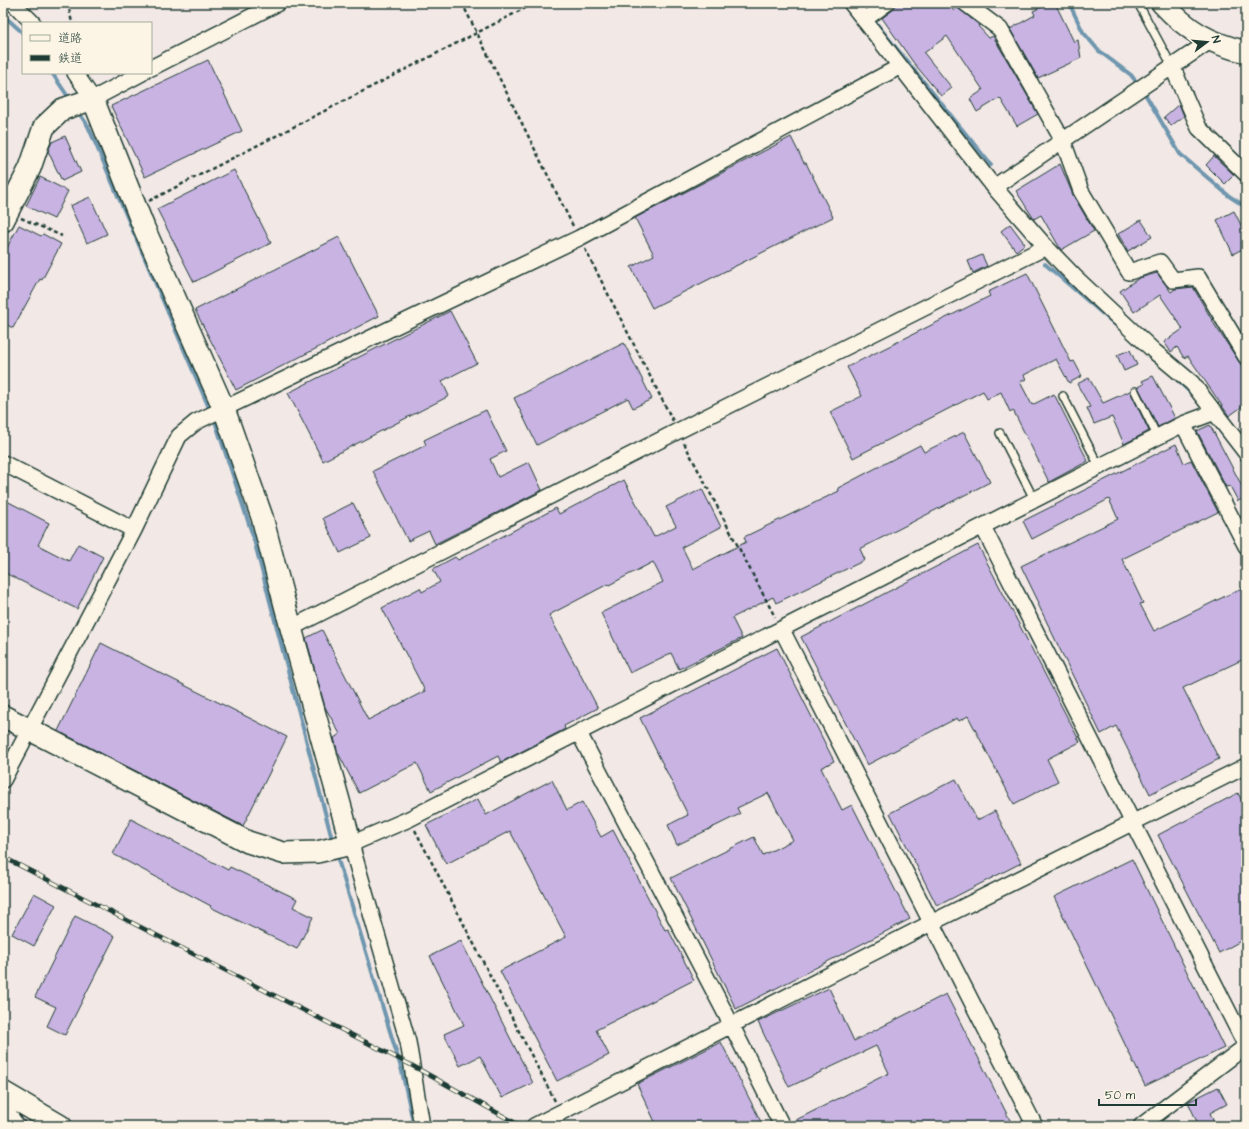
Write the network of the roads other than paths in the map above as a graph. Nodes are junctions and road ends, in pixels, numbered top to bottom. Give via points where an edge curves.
1 (13, 3) edge
2 (278, 3) edge
3 (851, 3) edge
4 (888, 3) edge
5 (965, 3) edge
6 (1138, 3) edge
7 (1162, 3) edge
8 (864, 20) junction
9 (32, 22) edge
10 (1210, 41) junction
11 (1246, 52) edge
12 (1172, 66) junction
13 (152, 67) edge
14 (899, 67) junction
15 (75, 74) edge
16 (140, 74) edge
17 (77, 104) junction
18 (1062, 141) junction
19 (1246, 174) edge
20 (994, 187) junction
21 (5, 216) edge
22 (1046, 247) junction
23 (1246, 357) edge
24 (1135, 391) dead end
25 (1063, 396) dead end
26 (224, 409) junction
27 (1215, 412) junction
28 (1183, 424) junction
29 (1000, 433) dead end
30 (1158, 438) junction
31 (1246, 453) edge
32 (3, 463) edge
33 (1100, 468) junction
34 (1035, 501) junction
35 (983, 527) junction
36 (134, 530) junction
37 (1246, 546) edge
38 (291, 628) junction
39 (782, 630) junction
40 (3, 716) edge
41 (29, 730) junction
42 (579, 733) junction
43 (1246, 766) edge
44 (3, 780) edge
45 (1134, 822) junction
46 (351, 844) junction
47 (931, 923) junction
48 (731, 1024) junction
49 (1246, 1046) edge
50 (3, 1092) edge
51 (3, 1106) edge
52 (17, 1126) edge
53 (61, 1126) edge
54 (422, 1126) edge
55 (534, 1126) edge
56 (782, 1126) edge
57 (1035, 1126) edge
58 (1141, 1126) edge

1 - 9 street
2 - 13 street
3 - 8 street
4 - 8 street
5 - 18 street via 1000,29
6 - 12 lane
7 - 10 street via 1180,22
8 - 14 street
10 - 11 street
10 - 12 street
12 - 18 street
12 - 19 street via 1199,128
14 - 20 street
14 - 26 street via 579,238
15 - 17 street
16 - 17 street
17 - 21 street via 44,126 30,168
17 - 26 street via 136,208
18 - 20 street
18 - 23 street via 1081,191 1130,272 1160,262 1173,280 1198,277
20 - 22 street
22 - 27 street via 1155,352 1192,383
22 - 38 street
24 - 30 lane
25 - 33 lane
26 - 36 street via 196,422 179,436
26 - 38 street via 262,517
27 - 28 street
27 - 31 street
28 - 30 street
28 - 37 street
29 - 34 lane
30 - 33 street
32 - 36 street
33 - 34 street
34 - 35 street
35 - 39 street
35 - 45 street
36 - 41 street
38 - 46 street
39 - 42 street
39 - 47 street
40 - 41 street
41 - 44 street
41 - 46 street via 248,842 283,853 317,852
42 - 46 street via 409,819
42 - 48 street
43 - 45 street
45 - 47 street
45 - 49 street
46 - 54 street via 408,1042
47 - 48 street
47 - 57 street
48 - 55 street
48 - 56 street
49 - 58 street
50 - 53 street
51 - 52 street

